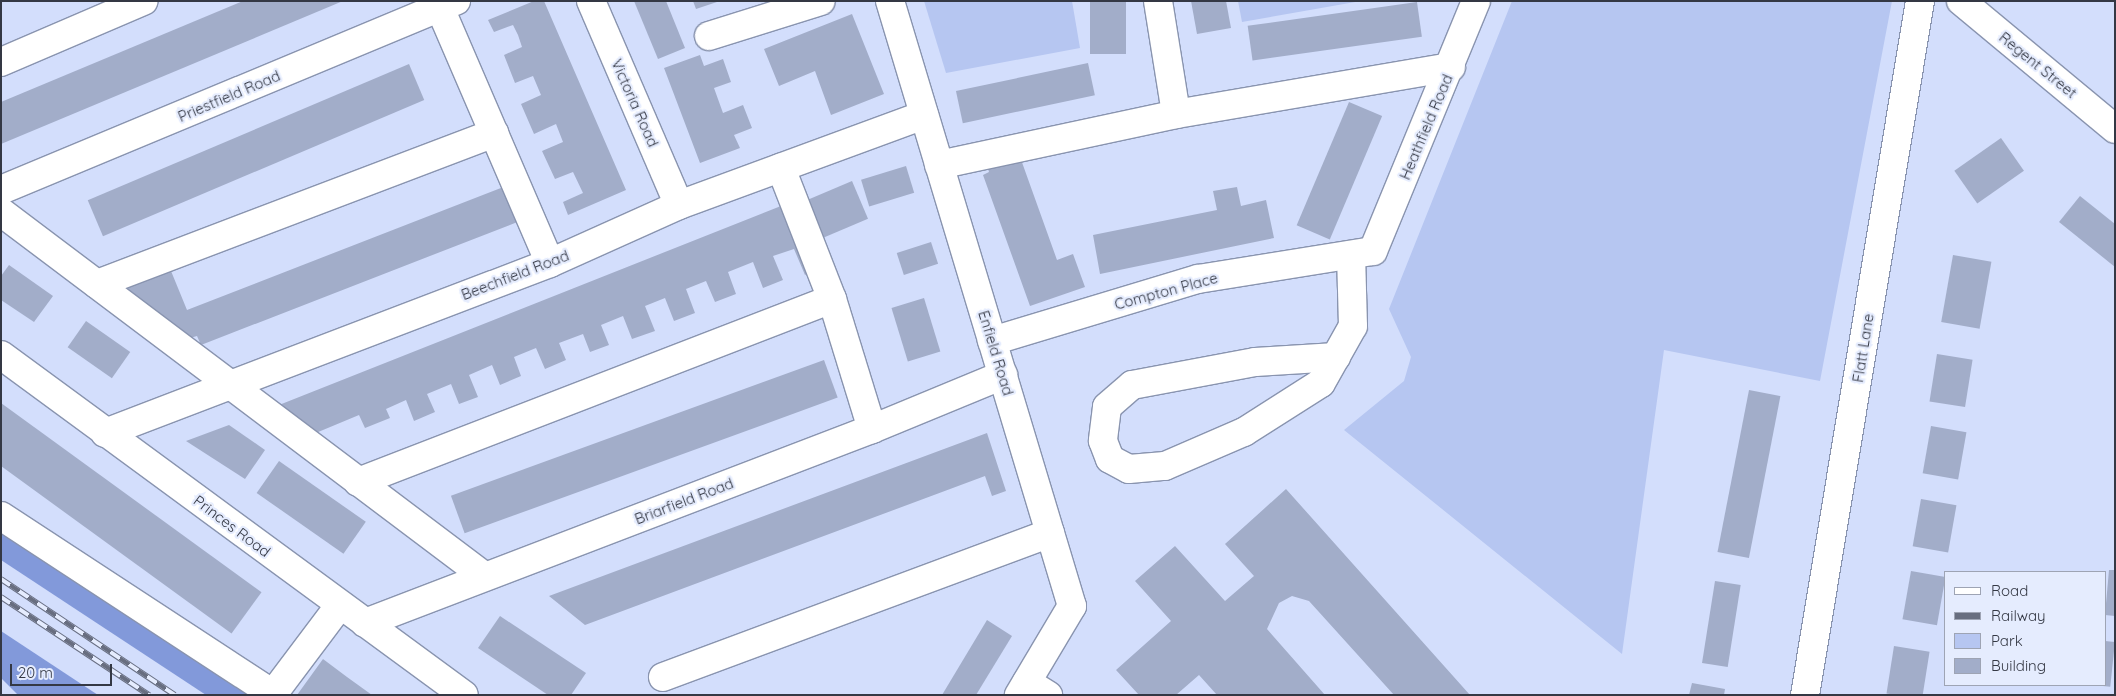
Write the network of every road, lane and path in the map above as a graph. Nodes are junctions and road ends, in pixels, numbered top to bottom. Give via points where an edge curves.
1 (143, 1) edge
2 (591, 1) edge
3 (821, 1) edge
4 (890, 1) edge
5 (1158, 1) edge
6 (1476, 1) edge
7 (1920, 1) edge
8 (1961, 1) edge
9 (445, 3) edge
10 (709, 36) dead end
11 (1, 62) edge
12 (1451, 67) junction
13 (1176, 114) junction
14 (924, 115) junction
15 (2115, 128) edge
16 (494, 133) junction
17 (939, 165) junction
18 (781, 168) junction
19 (1, 190) edge
20 (679, 205) junction
21 (1, 212) edge
22 (1362, 253) junction
23 (550, 263) junction
24 (97, 284) junction
25 (832, 299) junction
26 (992, 341) junction
27 (1, 355) edge
28 (1336, 356) junction
29 (1003, 375) junction
30 (230, 383) junction
31 (872, 430) junction
32 (105, 433) junction
33 (358, 482) junction
34 (1, 516) edge
35 (1050, 534) junction
36 (484, 576) junction
37 (339, 606) junction
38 (365, 623) junction
39 (663, 676) dead end
40 (1031, 691) edge
41 (464, 695) edge
42 (1806, 695) edge

1 - 11 street
2 - 20 street, Victoria Road
3 - 10 street
4 - 14 street, Enfield Road
5 - 13 street
6 - 12 street, Heathfield Road
7 - 42 street, Flatt Lane
8 - 15 street, Regent Street
9 - 16 street
9 - 19 street, Priestfield Road
12 - 13 street
12 - 22 street, Heathfield Road
13 - 17 street
14 - 17 street, Enfield Road
14 - 18 street, Beechfield Road
16 - 23 street
16 - 24 street
17 - 26 street, Enfield Road
18 - 20 street, Beechfield Road
18 - 25 street
20 - 23 street, Beechfield Road
21 - 24 street
22 - 26 street, Compton Place via 1198,279
22 - 28 street via 1354,326
23 - 30 street, Beechfield Road
24 - 30 street
25 - 31 street
25 - 33 street
26 - 29 street, Enfield Road
27 - 32 street, Princes Road
28 - 28 street via 1321,383 1244,432 1164,466 1128,469 1110,459 1103,441 1107,407 1132,385 1255,362
29 - 31 street, Briarfield Road
29 - 35 street, Enfield Road
30 - 32 street, Beechfield Road
30 - 33 street
31 - 36 street, Briarfield Road
32 - 37 street, Princes Road
33 - 36 street
34 - 37 street via 273,694
35 - 39 street
35 - 40 street, Enfield Road via 1072,606
36 - 38 street, Briarfield Road
37 - 38 street, Princes Road
38 - 41 street, Princes Road

